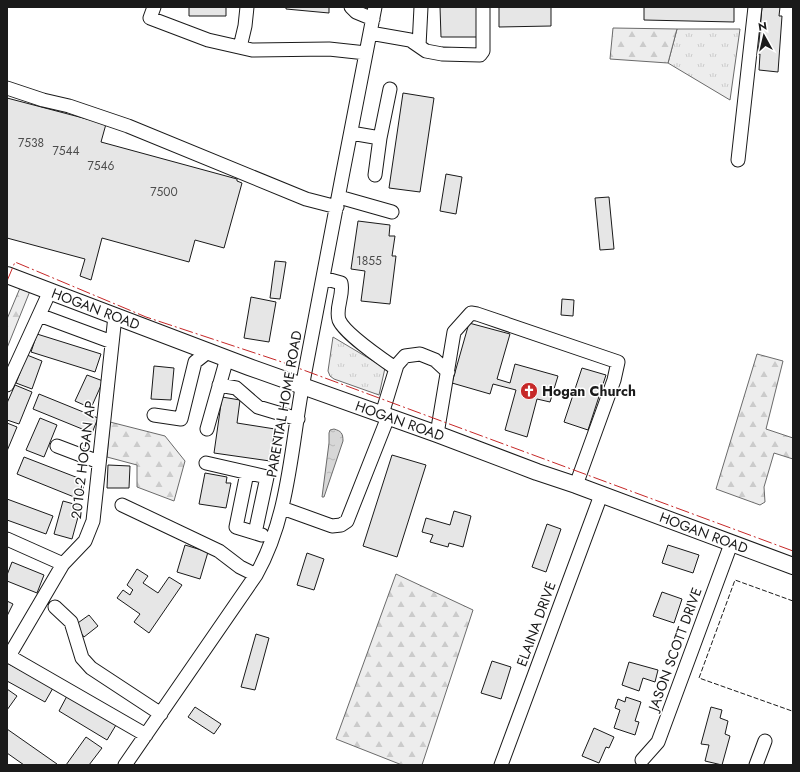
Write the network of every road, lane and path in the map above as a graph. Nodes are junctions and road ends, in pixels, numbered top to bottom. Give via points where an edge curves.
1 (154, 7) edge
2 (247, 7) edge
3 (351, 7) edge
4 (421, 7) edge
5 (483, 7) edge
6 (755, 7) edge
7 (374, 13) edge
8 (370, 33) junction
9 (419, 46) junction
10 (240, 47) junction
11 (366, 53) junction
12 (7, 88) edge
13 (390, 89) dead end
14 (351, 134) junction
15 (380, 138) junction
16 (738, 160) dead end
17 (375, 175) dead end
18 (338, 202) junction
19 (392, 212) dead end
20 (7, 275) edge
21 (323, 278) junction
22 (50, 291) junction
23 (39, 315) junction
24 (115, 316) junction
25 (112, 342) junction
26 (208, 352) junction
27 (227, 358) junction
28 (395, 368) junction
29 (448, 372) junction
30 (7, 385) edge
31 (219, 385) junction
32 (302, 386) junction
33 (154, 415) dead end
34 (385, 416) junction
35 (298, 419) junction
36 (207, 429) dead end
37 (437, 434) junction
38 (57, 446) dead end
39 (99, 462) junction
40 (206, 463) dead end
41 (247, 473) junction
42 (576, 485) junction
43 (286, 488) junction
44 (264, 489) junction
45 (244, 491) junction
46 (601, 495) junction
47 (122, 505) dead end
48 (282, 508) junction
49 (255, 533) junction
50 (273, 538) junction
51 (7, 539) edge
52 (731, 544) junction
53 (63, 564) junction
54 (793, 566) edge
55 (256, 575) junction
56 (55, 607) dead end
57 (8, 655) edge
58 (161, 714) junction
59 (146, 735) junction
60 (765, 740) dead end
61 (642, 760) dead end
62 (125, 765) edge
63 (501, 765) edge
64 (756, 765) edge

1 - 10 street via 150,18 208,40
2 - 10 street
3 - 7 street via 356,12
4 - 9 street
5 - 9 street via 483,50 480,55 442,54 426,51
6 - 16 street
7 - 8 street, PARENTAL HOME ROAD
8 - 9 street via 410,40
8 - 11 street, PARENTAL HOME ROAD
10 - 11 street via 266,50 329,49
11 - 14 street, PARENTAL HOME ROAD
12 - 18 street via 128,126 306,199
13 - 15 street
14 - 15 street
14 - 18 street, PARENTAL HOME ROAD
15 - 17 street
18 - 19 street
18 - 21 street, PARENTAL HOME ROAD
20 - 22 main road, HOGAN ROAD
21 - 28 street via 341,283 339,320 347,331 368,350
21 - 32 street, PARENTAL HOME ROAD
22 - 23 street
22 - 24 main road, HOGAN ROAD
23 - 25 street
23 - 30 street
24 - 25 street, 2010-2 HOGAN AP
24 - 26 main road, HOGAN ROAD
25 - 39 street, 2010-2 HOGAN AP
26 - 27 main road, HOGAN ROAD
26 - 33 street via 196,362 181,419
27 - 31 street
27 - 32 main road, HOGAN ROAD
28 - 29 street via 405,356 420,354 435,360
28 - 34 street
29 - 37 street
29 - 42 street via 454,332 471,314 618,362 614,380
31 - 35 street via 236,388 258,407
31 - 36 street
32 - 34 main road, HOGAN ROAD
32 - 35 street, PARENTAL HOME ROAD
34 - 37 main road, HOGAN ROAD
34 - 48 street via 347,521 332,526
35 - 43 street, PARENTAL HOME ROAD
37 - 42 main road, HOGAN ROAD
38 - 39 street
39 - 53 street, 2010-2 HOGAN AP via 91,527 85,541
40 - 41 street
41 - 44 street via 267,477
41 - 45 street
42 - 46 main road, HOGAN ROAD
43 - 44 street
43 - 48 street, PARENTAL HOME ROAD
44 - 45 street
44 - 49 street
45 - 49 street via 236,527
46 - 52 main road, HOGAN ROAD
46 - 63 street, ELAINA DRIVE
47 - 55 street via 219,551
48 - 50 street, PARENTAL HOME ROAD
49 - 50 street
50 - 55 street, PARENTAL HOME ROAD
51 - 53 street
52 - 54 main road, HOGAN ROAD
52 - 61 street, JASON SCOTT DRIVE via 658,742
53 - 57 street, 2010-2 HOGAN AP
55 - 58 street, PARENTAL HOME ROAD
56 - 58 street via 71,622 82,658 91,668
57 - 59 street
58 - 59 street, PARENTAL HOME ROAD
59 - 62 street, PARENTAL HOME ROAD
60 - 64 street

